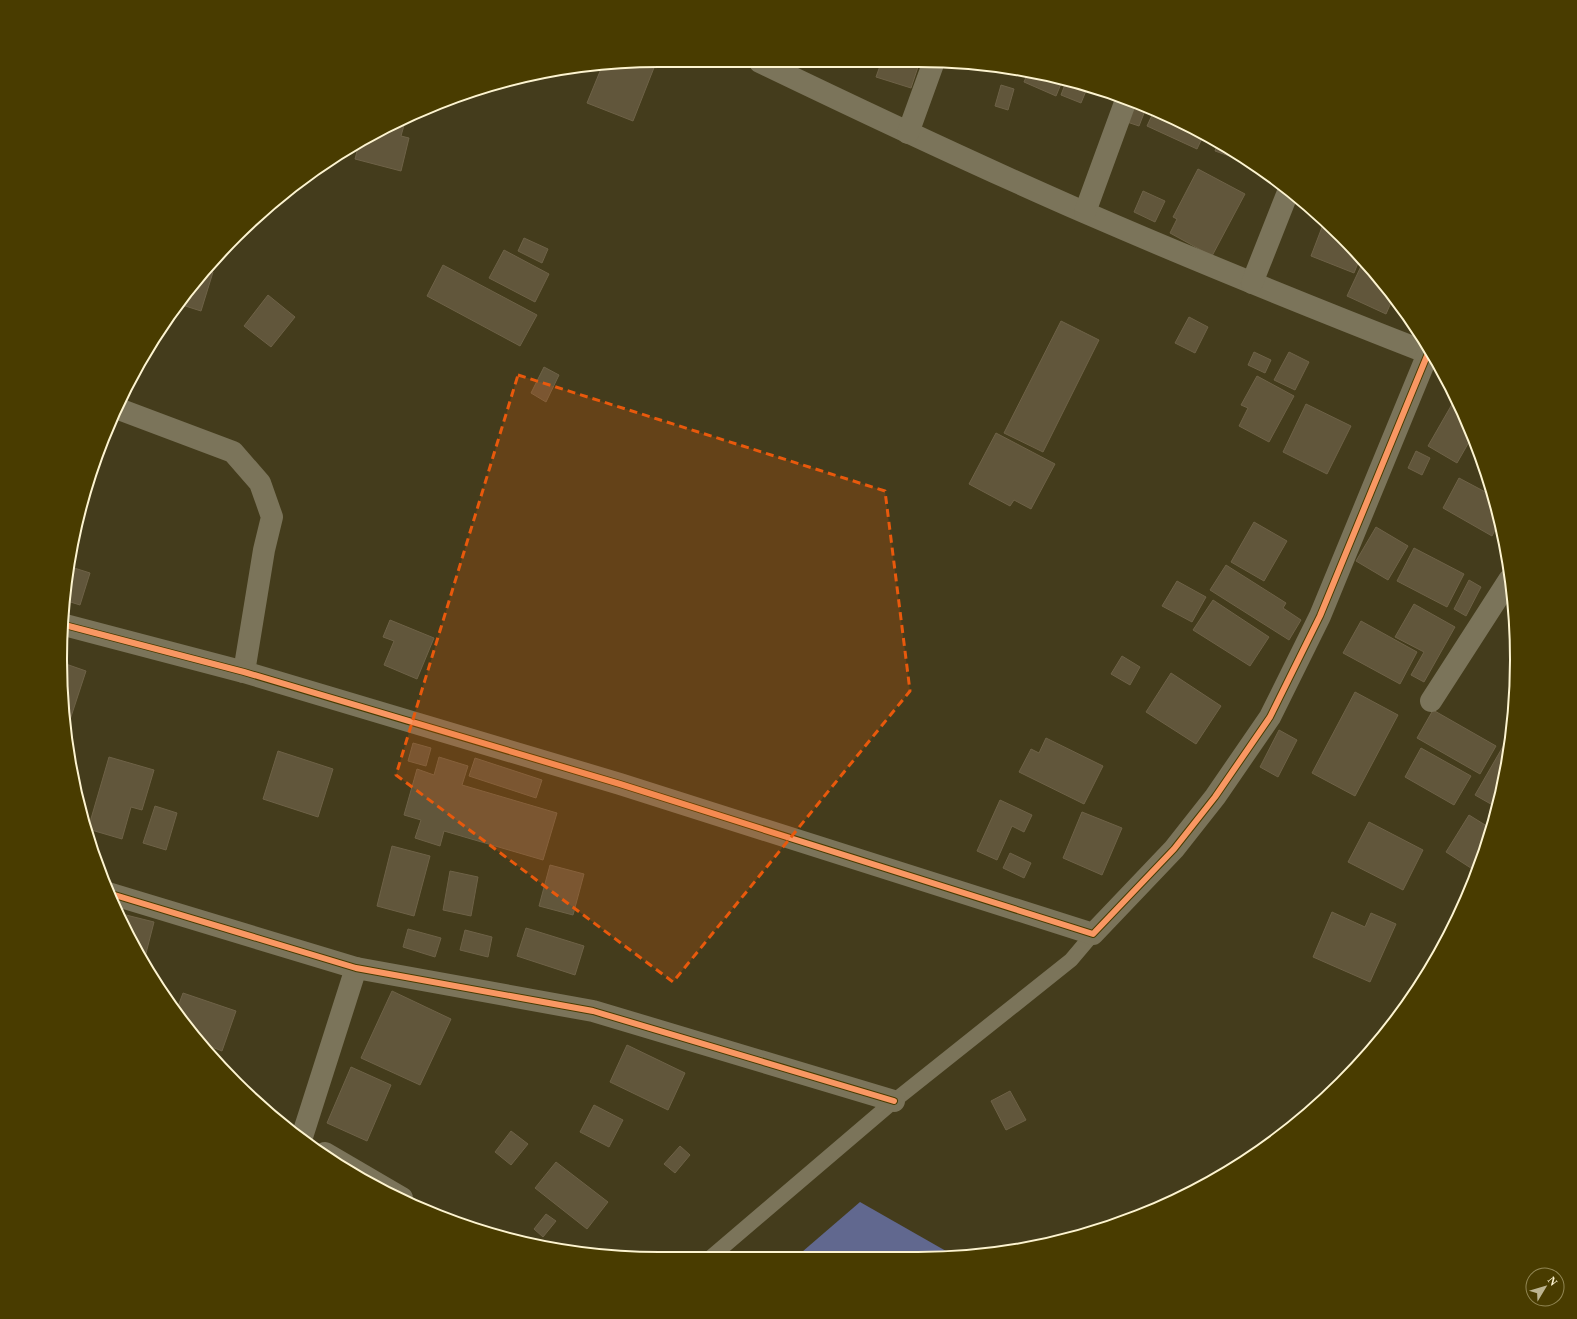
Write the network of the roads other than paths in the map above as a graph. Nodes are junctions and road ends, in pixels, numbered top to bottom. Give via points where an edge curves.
1 (770, 67) edge
2 (932, 67) edge
3 (1124, 104) edge
4 (908, 133) junction
5 (1286, 196) edge
6 (1085, 212) junction
7 (1252, 283) junction
8 (1423, 350) edge
9 (1426, 356) edge
10 (122, 410) edge
11 (1505, 586) edge
12 (68, 626) edge
13 (244, 672) junction
14 (1430, 701) dead end
15 (116, 895) edge
16 (1093, 934) junction
17 (356, 968) junction
18 (894, 1101) junction
19 (304, 1133) edge
20 (717, 1252) edge

1 - 4 street
2 - 4 street
3 - 6 street
4 - 6 street
5 - 7 street
6 - 7 street
7 - 8 street
9 - 16 street via 1320,616 1270,717 1215,797 1183,837
10 - 13 street via 233,452 260,483 272,516
11 - 14 street
12 - 13 street
13 - 16 street via 620,784
15 - 17 street
16 - 18 lane via 1071,960
17 - 18 street via 593,1011
17 - 19 street
18 - 20 lane

